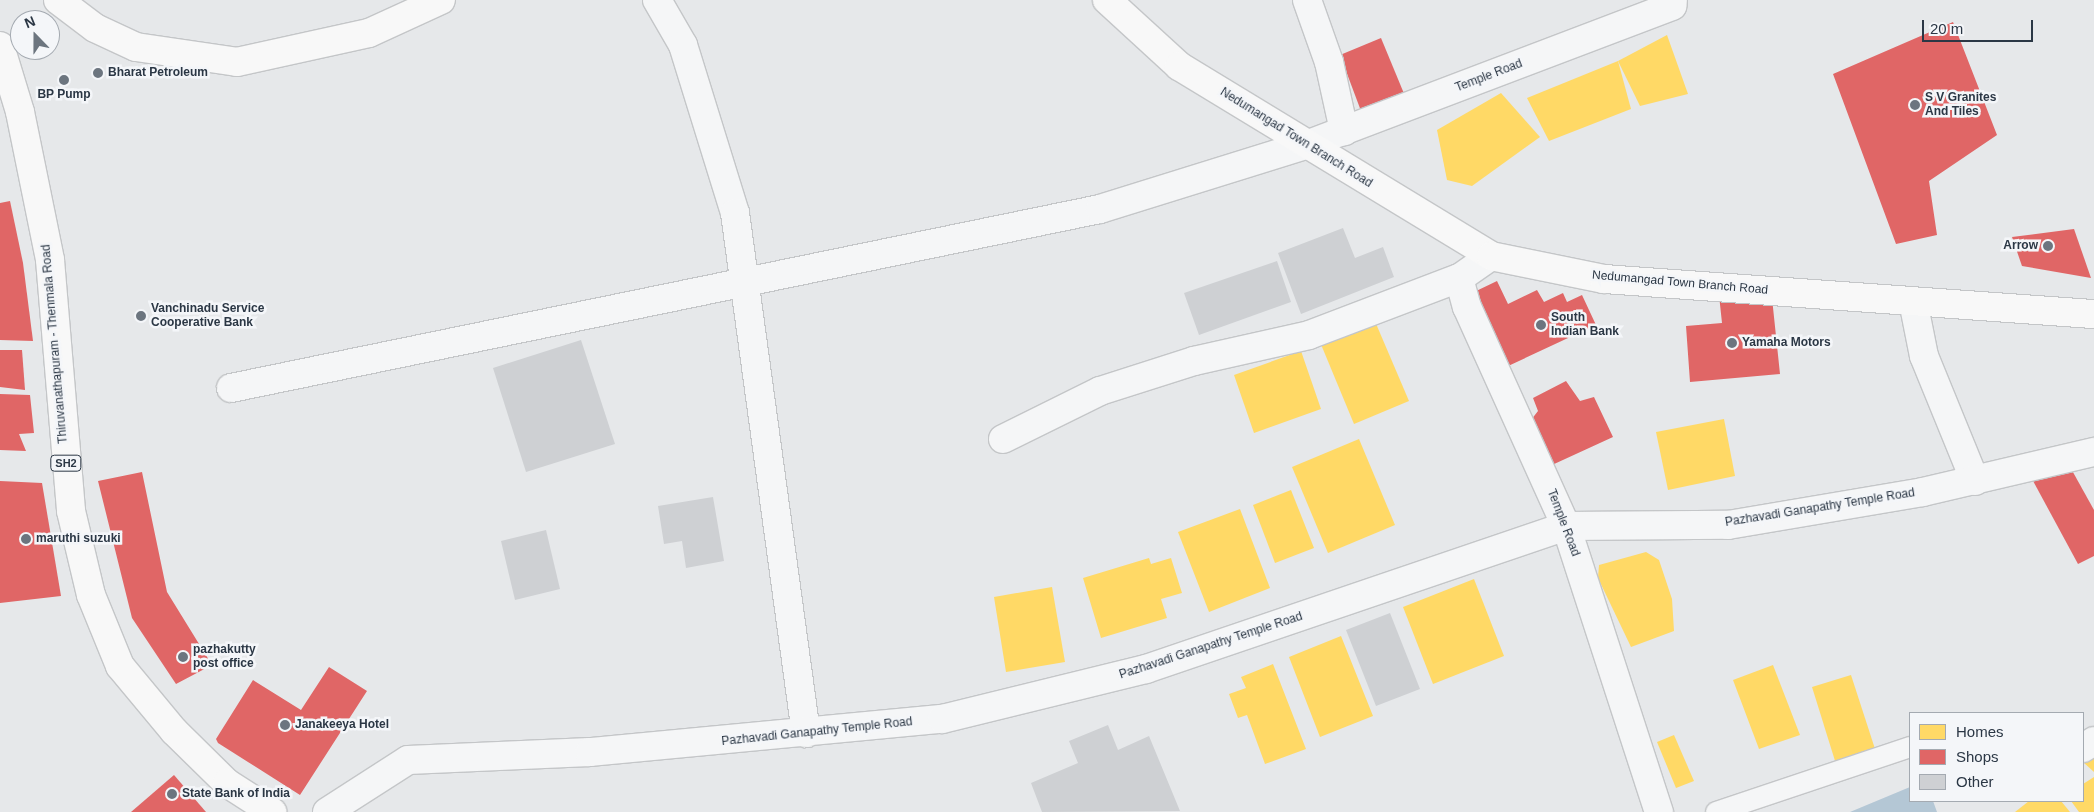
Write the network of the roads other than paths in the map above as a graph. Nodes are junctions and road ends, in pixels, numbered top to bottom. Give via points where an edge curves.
1 (58, 0) edge
2 (440, 0) edge
3 (657, 0) edge
4 (1106, 0) edge
5 (1307, 0) edge
6 (1672, 3) edge
7 (0, 46) edge
8 (1344, 131) junction
9 (1306, 145) junction
10 (1491, 256) junction
11 (1459, 278) junction
12 (742, 283) junction
13 (1913, 301) junction
14 (2094, 314) edge
15 (231, 388) dead end
16 (1003, 439) dead end
17 (2094, 452) edge
18 (1975, 481) junction
19 (1566, 526) junction
20 (806, 734) junction
21 (1909, 747) edge
22 (272, 812) edge
23 (327, 812) edge
24 (1660, 812) edge
25 (1716, 812) edge

1 - 2 main road via 96,28 136,47 237,62 369,33
3 - 12 street via 682,45 716,141 735,213
4 - 9 main road, Nedumangad Town Branch Road via 1179,66
5 - 8 street via 1329,62
6 - 8 street, Temple Road
7 - 22 main road, Thiruvanathapuram - Thenmala Road / SH2 via 20,112 50,260 71,511 91,594 120,666 168,724 227,783
8 - 9 street, Temple Road
9 - 10 main road, Nedumangad Town Branch Road
9 - 12 street, Temple Road via 1100,208
10 - 11 street
10 - 13 main road, Nedumangad Town Branch Road via 1604,279
11 - 16 street via 1309,335 1194,361 1100,391
11 - 19 street, Temple Road via 1467,306
12 - 15 street, Temple Road
12 - 20 street via 760,376 770,500
13 - 14 main road, Nedumangad Town Branch Road
13 - 18 street via 1924,356
17 - 18 street, Pazhavadi Ganapathy Temple Road
18 - 19 street, Pazhavadi Ganapathy Temple Road via 1728,525
19 - 20 street, Pazhavadi Ganapathy Temple Road via 1146,669 942,719
19 - 24 street, Temple Road
20 - 23 street, Pazhavadi Ganapathy Temple Road via 590,752 408,760
21 - 25 lane

